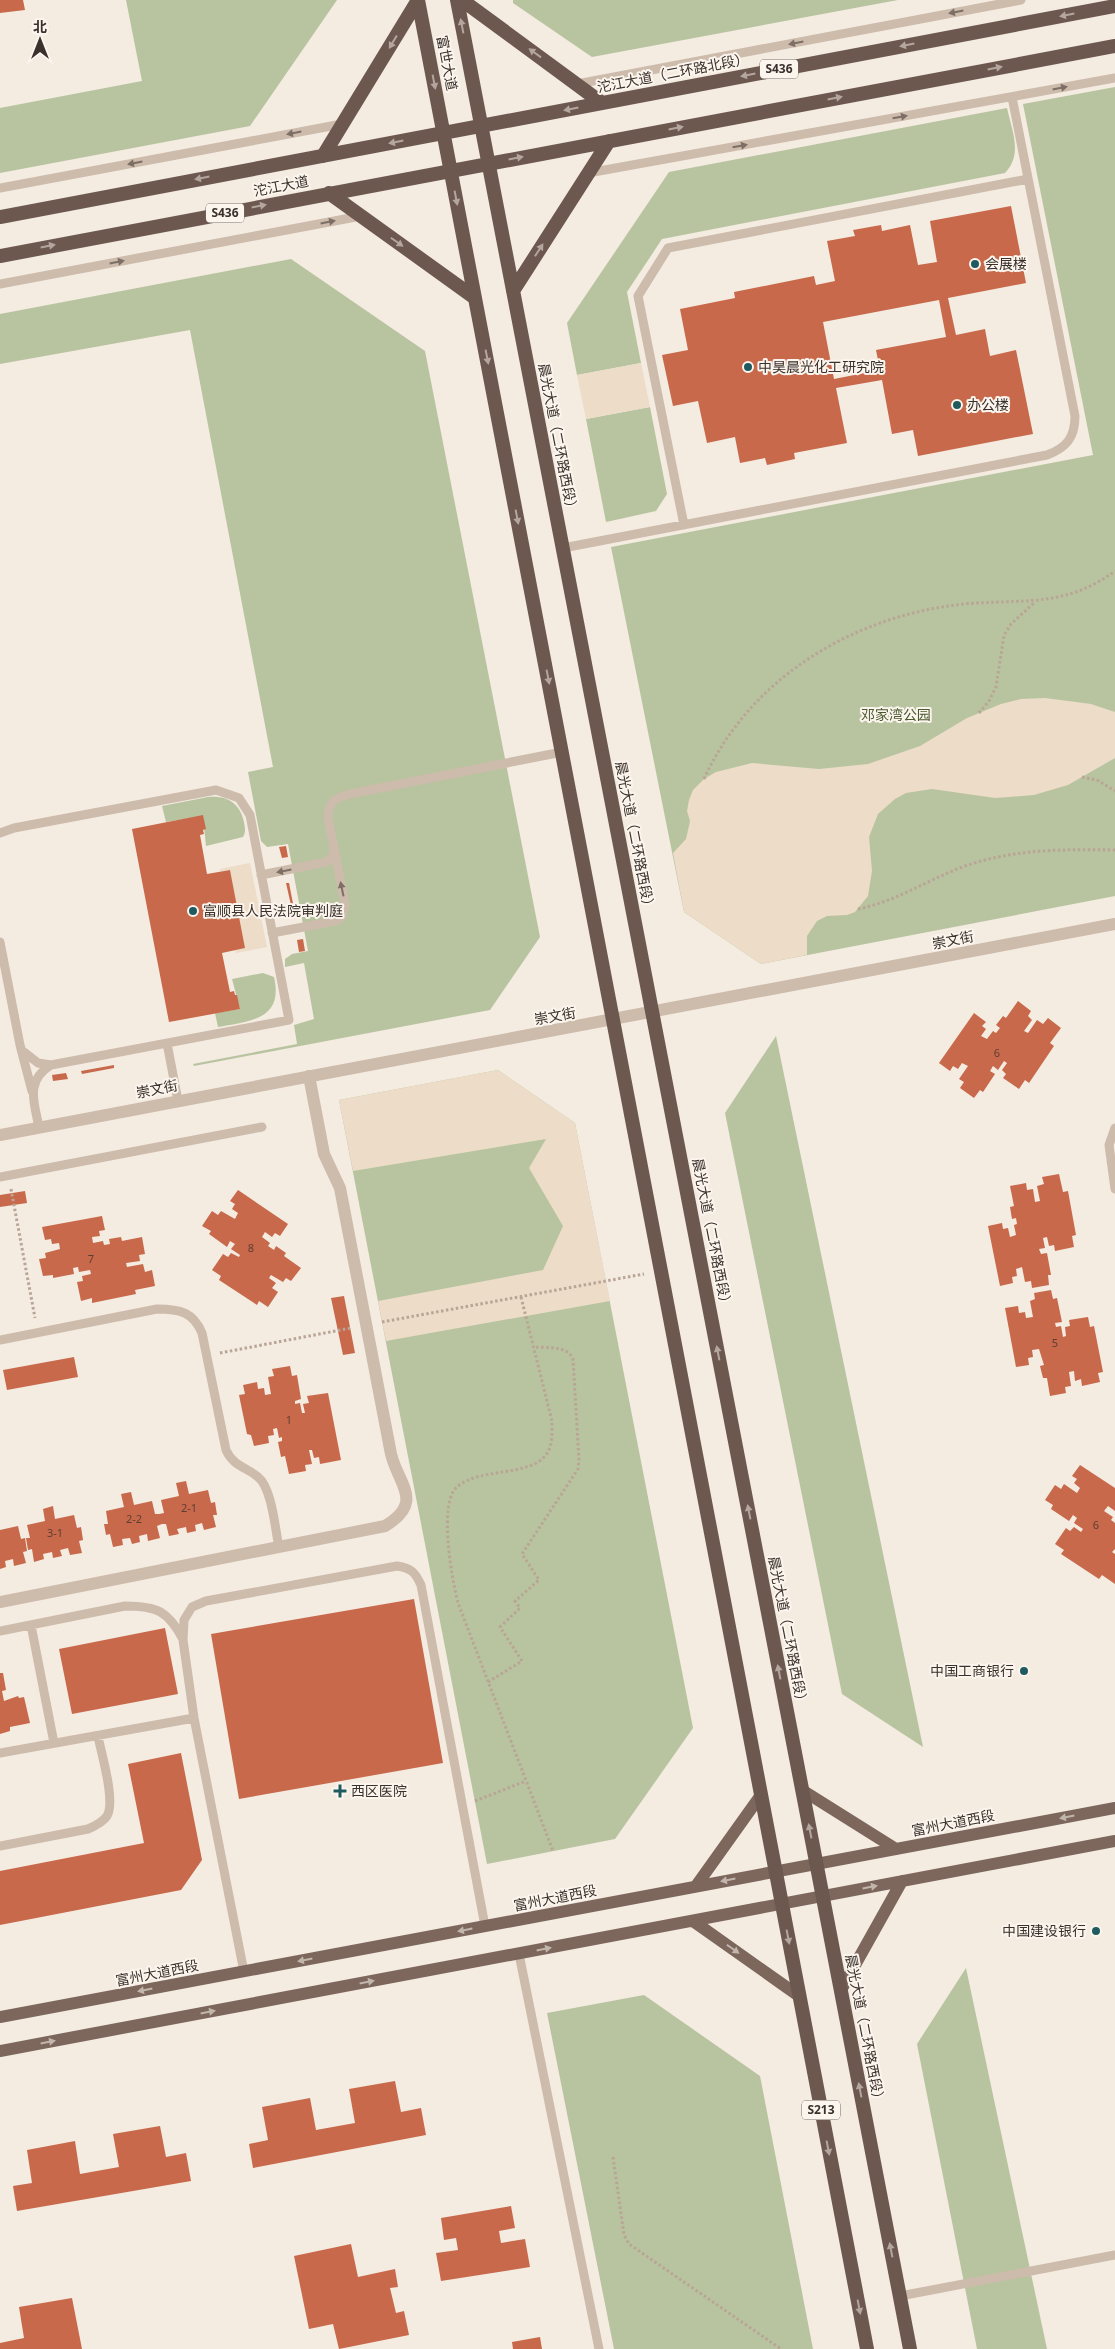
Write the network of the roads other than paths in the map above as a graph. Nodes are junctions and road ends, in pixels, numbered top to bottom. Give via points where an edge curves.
1 (418, 0) edge
2 (457, 0) edge
3 (462, 0) edge
4 (1021, 0) edge
5 (1115, 6) edge
6 (1115, 46) edge
7 (1115, 78) edge
8 (577, 84) junction
9 (1012, 97) junction
10 (602, 103) junction
11 (342, 124) junction
12 (481, 126) junction
13 (444, 133) junction
14 (609, 141) junction
15 (324, 156) junction
16 (488, 163) junction
17 (451, 170) junction
18 (588, 173) junction
19 (1028, 179) junction
20 (0, 188) edge
21 (329, 193) junction
22 (0, 216) edge
23 (361, 216) junction
24 (0, 256) edge
25 (0, 284) edge
26 (513, 291) junction
27 (476, 298) junction
28 (684, 525) junction
29 (563, 548) junction
30 (562, 752) junction
31 (0, 833) edge
32 (334, 850) junction
33 (261, 875) junction
34 (1115, 924) edge
35 (272, 933) junction
36 (0, 942) edge
37 (652, 1013) junction
38 (613, 1020) junction
39 (167, 1043) junction
40 (20, 1045) junction
41 (51, 1065) junction
42 (308, 1076) junction
43 (33, 1095) junction
44 (178, 1101) junction
45 (39, 1127) junction
46 (262, 1127) dead end
47 (1115, 1128) edge
48 (0, 1135) edge
49 (4, 1176) edge
50 (1115, 1189) edge
51 (0, 1340) edge
52 (279, 1547) junction
53 (0, 1602) edge
54 (31, 1625) junction
55 (0, 1630) edge
56 (183, 1640) junction
57 (194, 1718) junction
58 (98, 1736) junction
59 (54, 1743) junction
60 (0, 1753) edge
61 (802, 1790) junction
62 (761, 1795) junction
63 (1115, 1808) edge
64 (1115, 1842) edge
65 (0, 1846) edge
66 (896, 1849) junction
67 (816, 1864) junction
68 (776, 1871) junction
69 (902, 1881) junction
70 (696, 1886) junction
71 (823, 1896) junction
72 (782, 1904) junction
73 (693, 1921) junction
74 (486, 1926) junction
75 (519, 1954) junction
76 (244, 1972) junction
77 (841, 1990) junction
78 (799, 1996) junction
79 (0, 2018) edge
80 (0, 2051) edge
81 (1115, 2255) edge
82 (900, 2296) junction
83 (599, 2349) edge
84 (867, 2349) edge
85 (910, 2349) edge

1 -> 11 highway
1 -> 13 highway, 富世大道
12 -> 2 highway, 富世大道
8 -> 3 highway
4 -> 8 lane
5 -> 10 highway, 沱江大道（二环路北段） / S436
14 -> 6 highway, S436
9 -> 7 lane
8 - 10 highway
18 -> 9 lane
9 - 19 lane
10 -> 12 highway, 沱江大道（二环路北段） / S436
11 - 15 highway
11 -> 20 lane
12 - 13 highway, 沱江大道（二环路北段） / S436
12 - 16 highway, 晨光大道（二环路西段）
13 -> 15 highway, 沱江大道 / S436
13 - 17 highway
16 -> 14 highway, S436
14 - 18 highway
15 -> 22 highway, 沱江大道 / S436
16 - 17 highway, S436
16 - 26 highway, 晨光大道（二环路西段）
17 - 21 highway, 沱江大道 / S436
17 -> 27 highway
26 -> 18 highway
19 - 28 lane via 668,248 638,296
19 - 28 lane via 1075,416 1073,436 1068,443 1047,455
21 - 23 highway
24 -> 21 highway, 沱江大道 / S436
25 -> 23 lane
23 -> 27 highway
26 - 29 highway, 晨光大道（二环路西段）
27 -> 30 highway
28 - 29 lane
29 - 37 highway, 晨光大道（二环路西段）
30 - 32 lane via 340,796 328,808
30 - 38 highway
31 - 33 lane via 53,820 221,790 239,798 246,808
32 -> 33 lane via 332,858 326,862
35 -> 32 lane via 342,917 345,904
33 - 35 lane
34 - 37 street, 崇文街
35 - 39 lane via 288,1020
36 - 40 lane
37 - 38 street, 崇文街
61 -> 37 highway, 晨光大道（二环路西段）
38 - 42 street, 崇文街
38 - 62 highway
39 - 41 lane
39 - 44 lane
40 - 41 lane via 32,1061
40 - 43 lane
41 - 43 lane via 36,1079
42 - 44 street, 崇文街
42 - 52 street via 324,1154 340,1188 393,1463 405,1487 405,1506 396,1519 385,1526
43 - 45 lane
44 - 45 street, 崇文街
45 - 48 street, 崇文街
46 - 49 lane
47 - 50 lane via 1109,1145
51 - 52 lane via 158,1309 179,1309 193,1317 207,1356 226,1450 237,1465 265,1485
52 - 53 street
54 - 55 lane
54 - 56 lane via 125,1606 148,1607 173,1621
54 - 59 lane
56 - 57 lane
56 - 74 lane via 184,1620 192,1608 206,1601 397,1566 415,1573 421,1585
57 - 58 lane
57 - 76 lane
58 - 59 lane
58 - 65 lane via 110,1798 107,1815 88,1830
59 - 60 lane
61 - 66 main road
67 -> 61 highway, 晨光大道（二环路西段）
62 - 68 highway
62 - 70 main road
63 -> 66 main road, 富州大道西段
64 - 69 main road
66 - 67 main road, 富州大道西段
67 - 68 main road, 富州大道西段
67 - 71 highway, 晨光大道（二环路西段）
68 -> 70 main road, 富州大道西段
68 - 72 highway, S213
71 -> 69 main road
69 - 77 main road
70 - 74 main road, 富州大道西段
71 - 72 main road
71 - 77 highway, 晨光大道（二环路西段）
72 - 73 main road
72 -> 78 highway, S213
75 -> 73 main road
73 -> 78 main road
74 -> 76 main road, 富州大道西段
80 -> 75 main road
75 - 83 lane
76 -> 79 main road, 富州大道西段
82 -> 77 highway, 晨光大道（二环路西段）
78 -> 84 highway, S213
81 - 82 lane
82 - 85 highway, 晨光大道（二环路西段）

